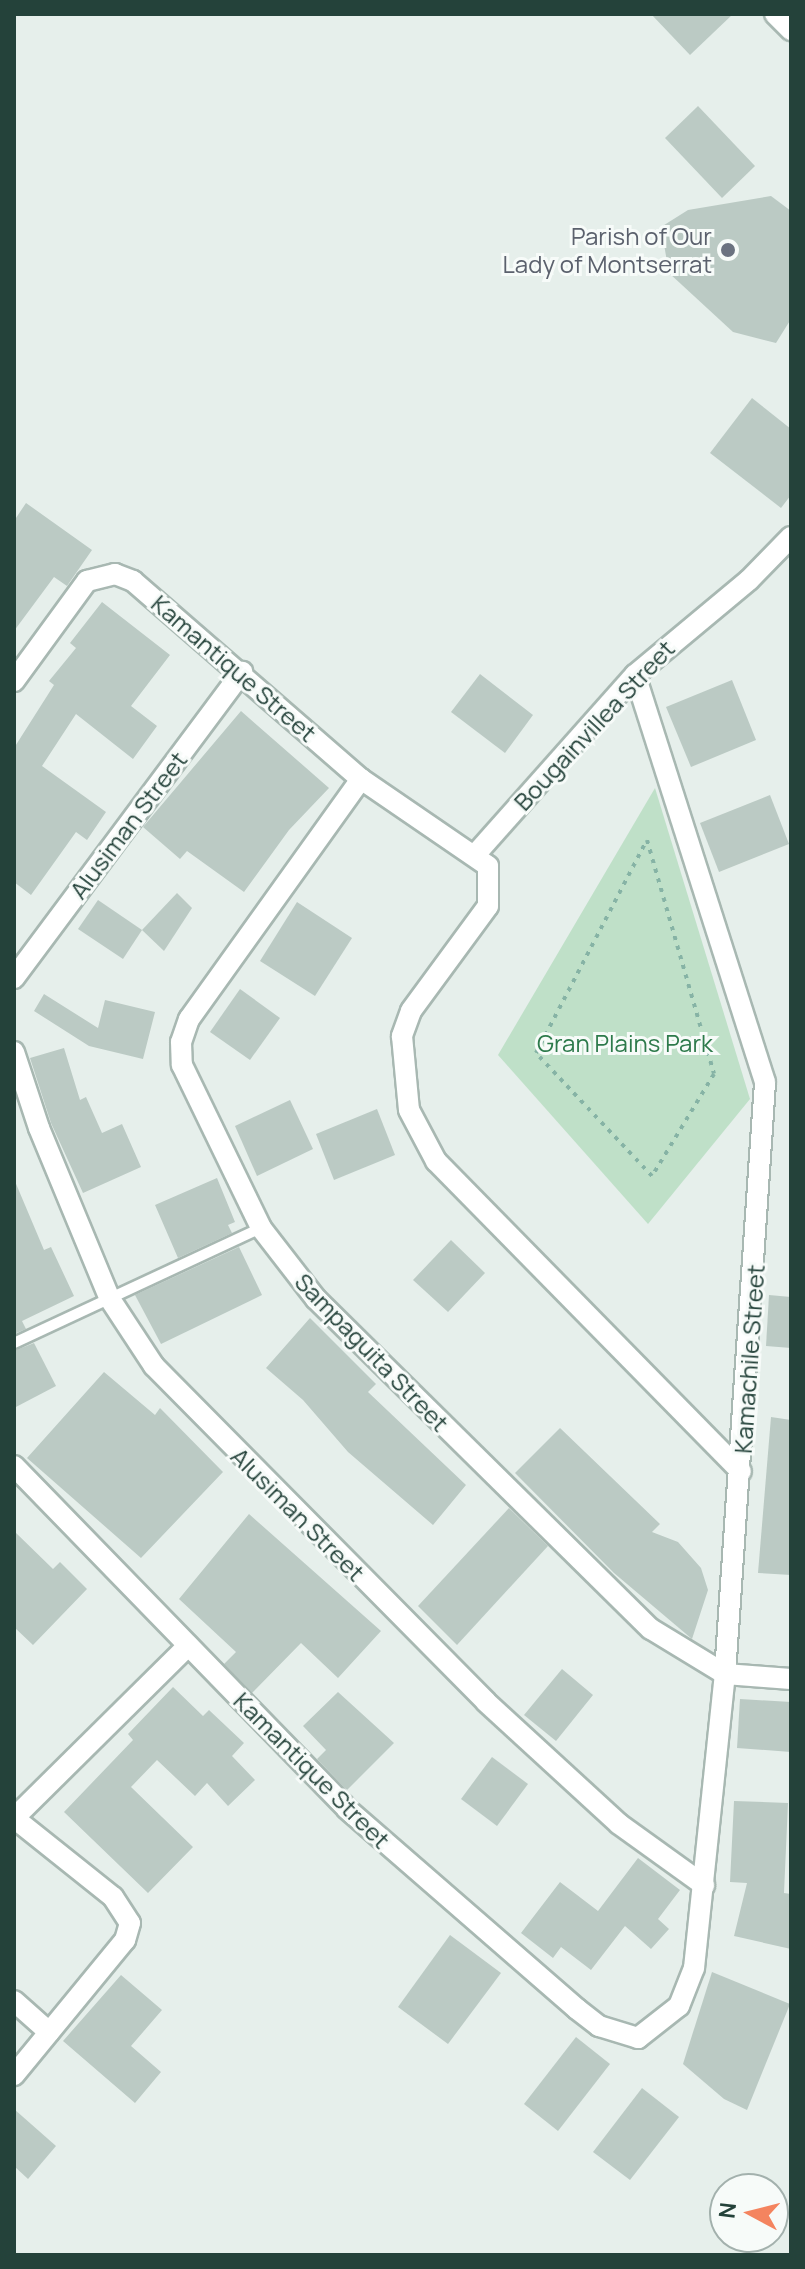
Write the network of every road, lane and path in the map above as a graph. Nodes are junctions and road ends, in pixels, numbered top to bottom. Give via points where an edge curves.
1 (775, 14) edge
2 (791, 30) edge
3 (791, 537) edge
4 (242, 672) junction
5 (635, 675) junction
6 (14, 681) edge
7 (361, 779) junction
8 (647, 840) joint
9 (475, 855) junction
10 (14, 978) edge
11 (14, 1052) edge
12 (261, 1228) junction
13 (110, 1299) junction
14 (14, 1343) edge
15 (14, 1466) edge
16 (741, 1471) junction
17 (188, 1646) junction
18 (725, 1674) junction
19 (791, 1679) edge
20 (14, 1818) edge
21 (704, 1885) junction
22 (14, 2001) edge
23 (49, 2032) junction
24 (638, 2038) joint
25 (14, 2075) edge

1 - 2 street
3 - 5 street, Bougainvillea Street via 749,580
4 - 6 street, Kamantique Street via 133,581 115,574 87,581
4 - 7 street, Kamantique Street
4 - 10 street, Alusiman Street
5 - 9 street, Bougainvillea Street
5 - 16 street, Kamachile Street via 765,1082
7 - 9 street, Kamantique Street
7 - 12 street, Sampaguita Street via 189,1019 181,1042 182,1065
8 - 8 path via 536,1053 652,1176 714,1074
9 - 16 street via 488,866 491,877 488,906 411,1011 402,1036 409,1110 436,1161
11 - 13 street, Alusiman Street via 39,1128
12 - 13 lane
12 - 18 street, Sampaguita Street via 316,1299 566,1549 651,1629
13 - 14 lane
13 - 21 street, Alusiman Street via 177,1394 486,1702 619,1824
15 - 17 street, Kamantique Street
16 - 18 street, Kamachile Street
17 - 20 street
17 - 24 street, Kamantique Street via 347,1809 466,1916 599,2026
18 - 19 street, Sampaguita Street
18 - 21 street, Kamachile Street
20 - 23 street via 113,1897 130,1923 125,1940
21 - 24 street, Kamachile Street via 694,1968 679,2006
22 - 23 street
23 - 25 street

